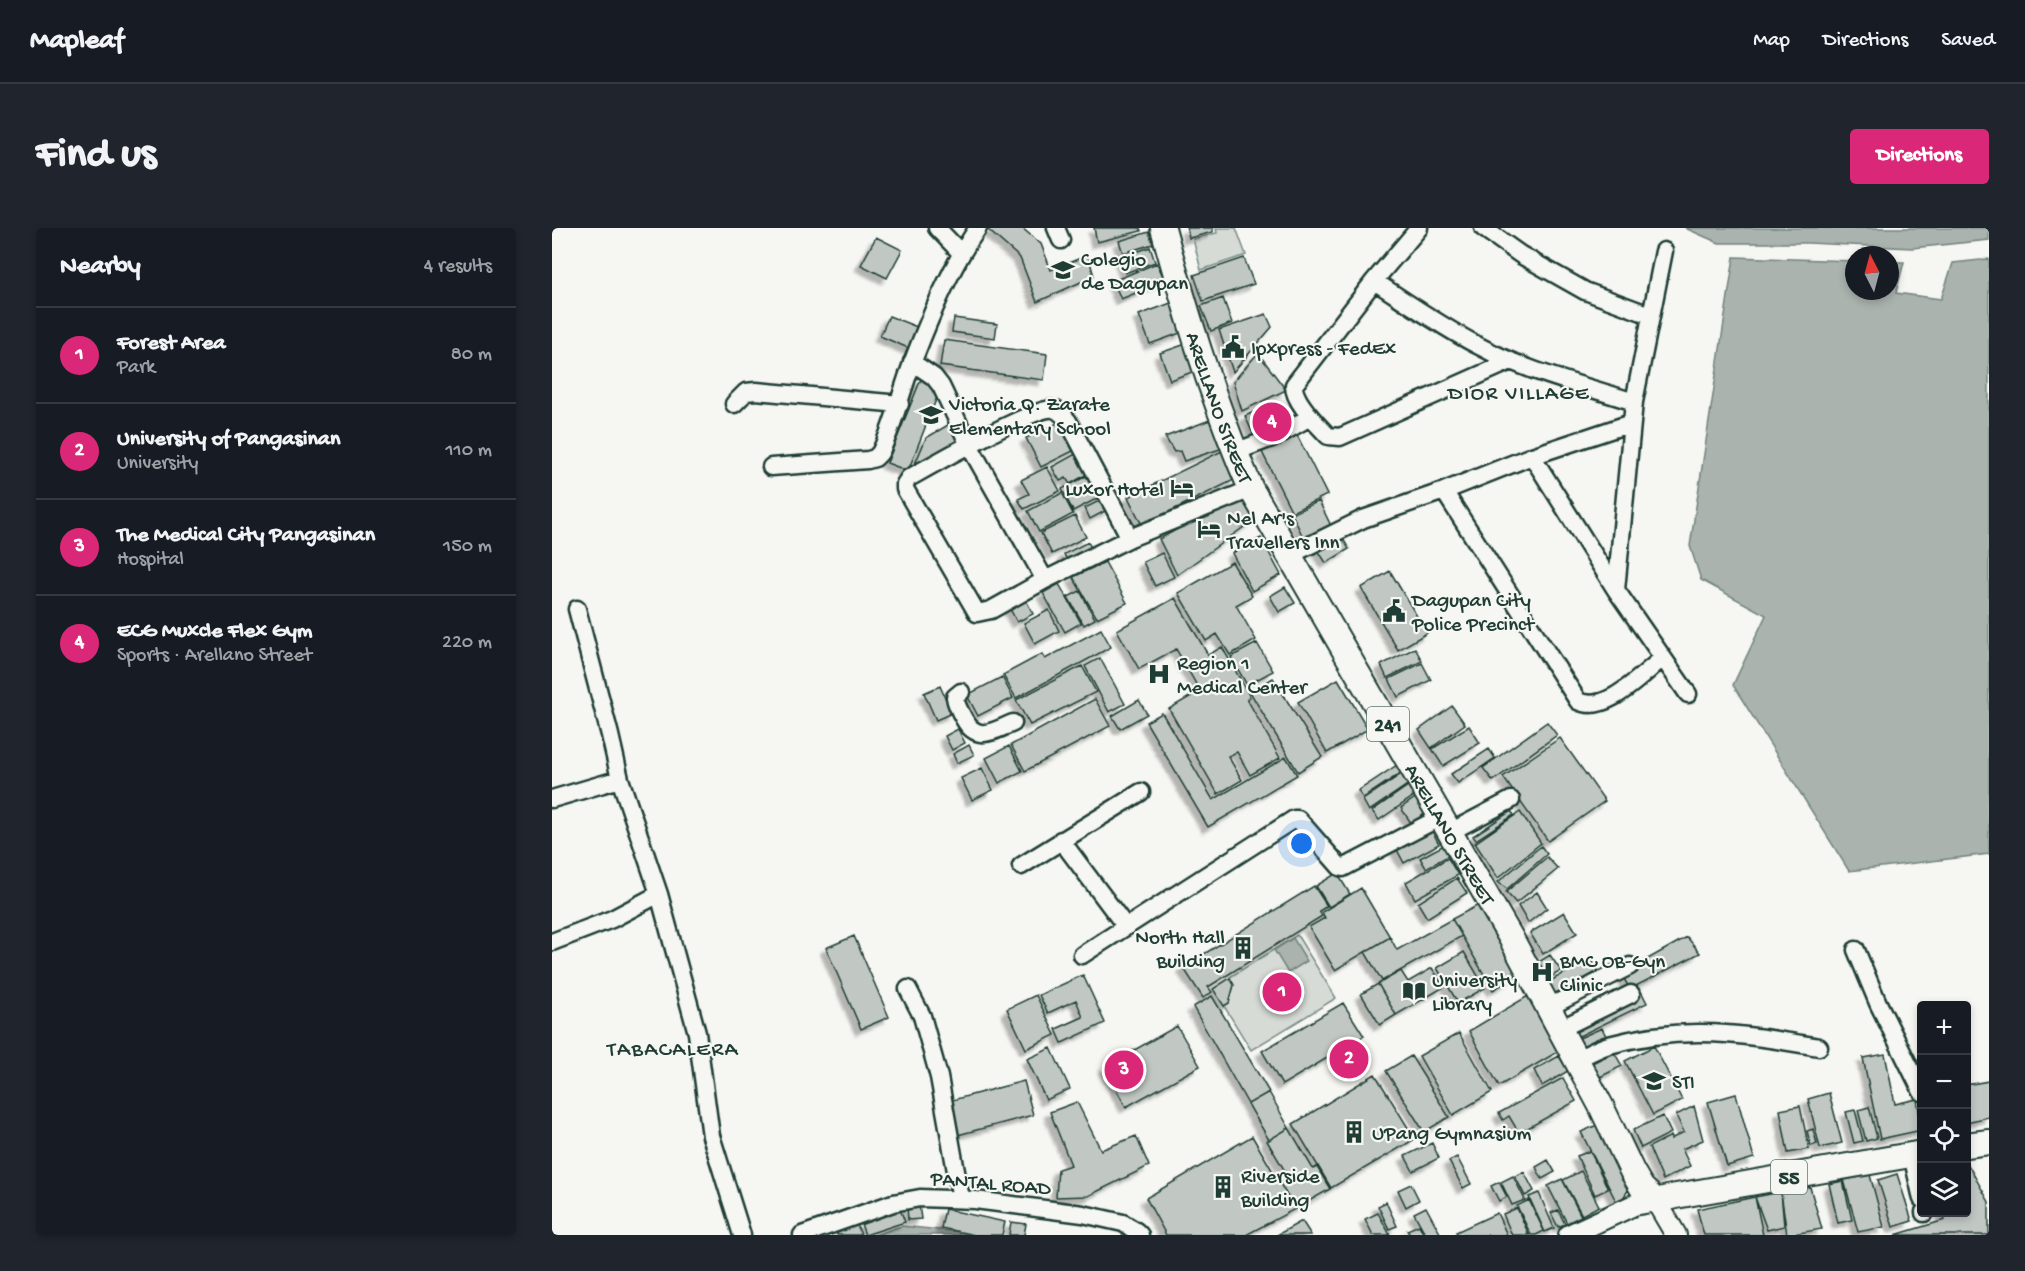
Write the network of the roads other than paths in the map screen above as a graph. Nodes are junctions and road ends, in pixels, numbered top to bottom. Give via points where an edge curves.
1 (937, 228) edge
2 (978, 228) edge
3 (1163, 228) edge
4 (1419, 228) edge
5 (1483, 228) edge
6 (1664, 251) dead end
7 (961, 253) junction
8 (1374, 281) junction
9 (1650, 315) junction
10 (1511, 361) junction
11 (912, 362) junction
12 (1634, 402) junction
13 (734, 404) dead end
14 (900, 404) junction
15 (1310, 417) junction
16 (1631, 423) junction
17 (969, 445) junction
18 (1235, 452) junction
19 (1532, 456) junction
20 (771, 467) dead end
21 (1251, 489) junction
22 (1444, 491) junction
23 (1130, 538) junction
24 (1290, 555) junction
25 (1045, 580) junction
26 (1616, 590) junction
27 (577, 609) dead end
28 (1663, 658) junction
29 (961, 692) dead end
30 (1688, 694) dead end
31 (1013, 723) dead end
32 (620, 779) junction
33 (1141, 792) dead end
34 (552, 799) edge
35 (1512, 800) dead end
36 (1446, 824) junction
37 (1061, 840) junction
38 (1021, 866) dead end
39 (659, 894) junction
40 (1126, 927) junction
41 (552, 942) edge
42 (1856, 950) dead end
43 (1082, 956) dead end
44 (1630, 966) dead end
45 (1597, 975) dead end
46 (909, 989) dead end
47 (1631, 994) dead end
48 (1548, 1006) junction
49 (1560, 1029) junction
50 (1819, 1047) dead end
51 (1575, 1059) junction
52 (1917, 1082) edge
53 (1989, 1142) edge
54 (1971, 1144) edge
55 (1917, 1154) edge
56 (962, 1199) junction
57 (1656, 1201) junction
58 (742, 1235) edge
59 (802, 1235) edge
60 (1140, 1235) edge
61 (1569, 1235) edge
62 (1676, 1235) edge

1 - 7 street
2 - 7 street
3 - 18 highway, ARELLANO STREET / 241 via 1203,363
4 - 8 street
5 - 9 street via 1521,255 1585,291
6 - 9 street
7 - 11 street
8 - 10 street via 1454,332
8 - 15 street via 1294,385 1294,393
9 - 12 street
10 - 12 street
10 - 15 street via 1340,437 1328,436
11 - 14 street
11 - 17 street via 941,386
12 - 16 street
13 - 14 street via 746,392 756,391
14 - 20 street via 875,458
15 - 18 street via 1277,436
16 - 19 street
16 - 26 street
17 - 23 street via 1037,413 1058,411 1071,426
17 - 25 street
17 - 25 street via 909,478 905,489 974,611 991,610
18 - 21 highway, ARELLANO STREET / 241
19 - 22 street
19 - 26 street
21 - 23 street
21 - 24 highway, ARELLANO STREET / 241
22 - 24 street via 1363,519
22 - 28 street via 1578,701 1600,704
23 - 25 street
24 - 36 highway, ARELLANO STREET / 241
26 - 28 street
27 - 32 street
28 - 30 street
29 - 31 street via 955,697 956,702 976,732 987,734
32 - 34 street
32 - 39 street
33 - 37 street
35 - 36 street
36 - 40 street via 1343,868 1294,819
36 - 48 highway, ARELLANO STREET / 241
37 - 38 street
37 - 40 street
39 - 41 street via 612,919
39 - 58 street via 697,1033 711,1136
40 - 43 street
42 - 52 street
44 - 48 street
45 - 48 street
46 - 56 street via 922,1016 939,1077
47 - 49 street
48 - 49 highway, ARELLANO STREET / 241
49 - 51 highway, ARELLANO STREET / 241
50 - 51 street via 1744,1034 1687,1032 1608,1046
51 - 57 highway, ARELLANO STREET / 241 via 1632,1171
53 - 54 highway
55 - 57 highway, 55
56 - 59 street, PANTAL ROAD via 920,1198 893,1203
56 - 60 street, PANTAL ROAD via 1083,1214 1123,1223
57 - 61 main road, 55 via 1634,1205
57 - 62 main road, 241

